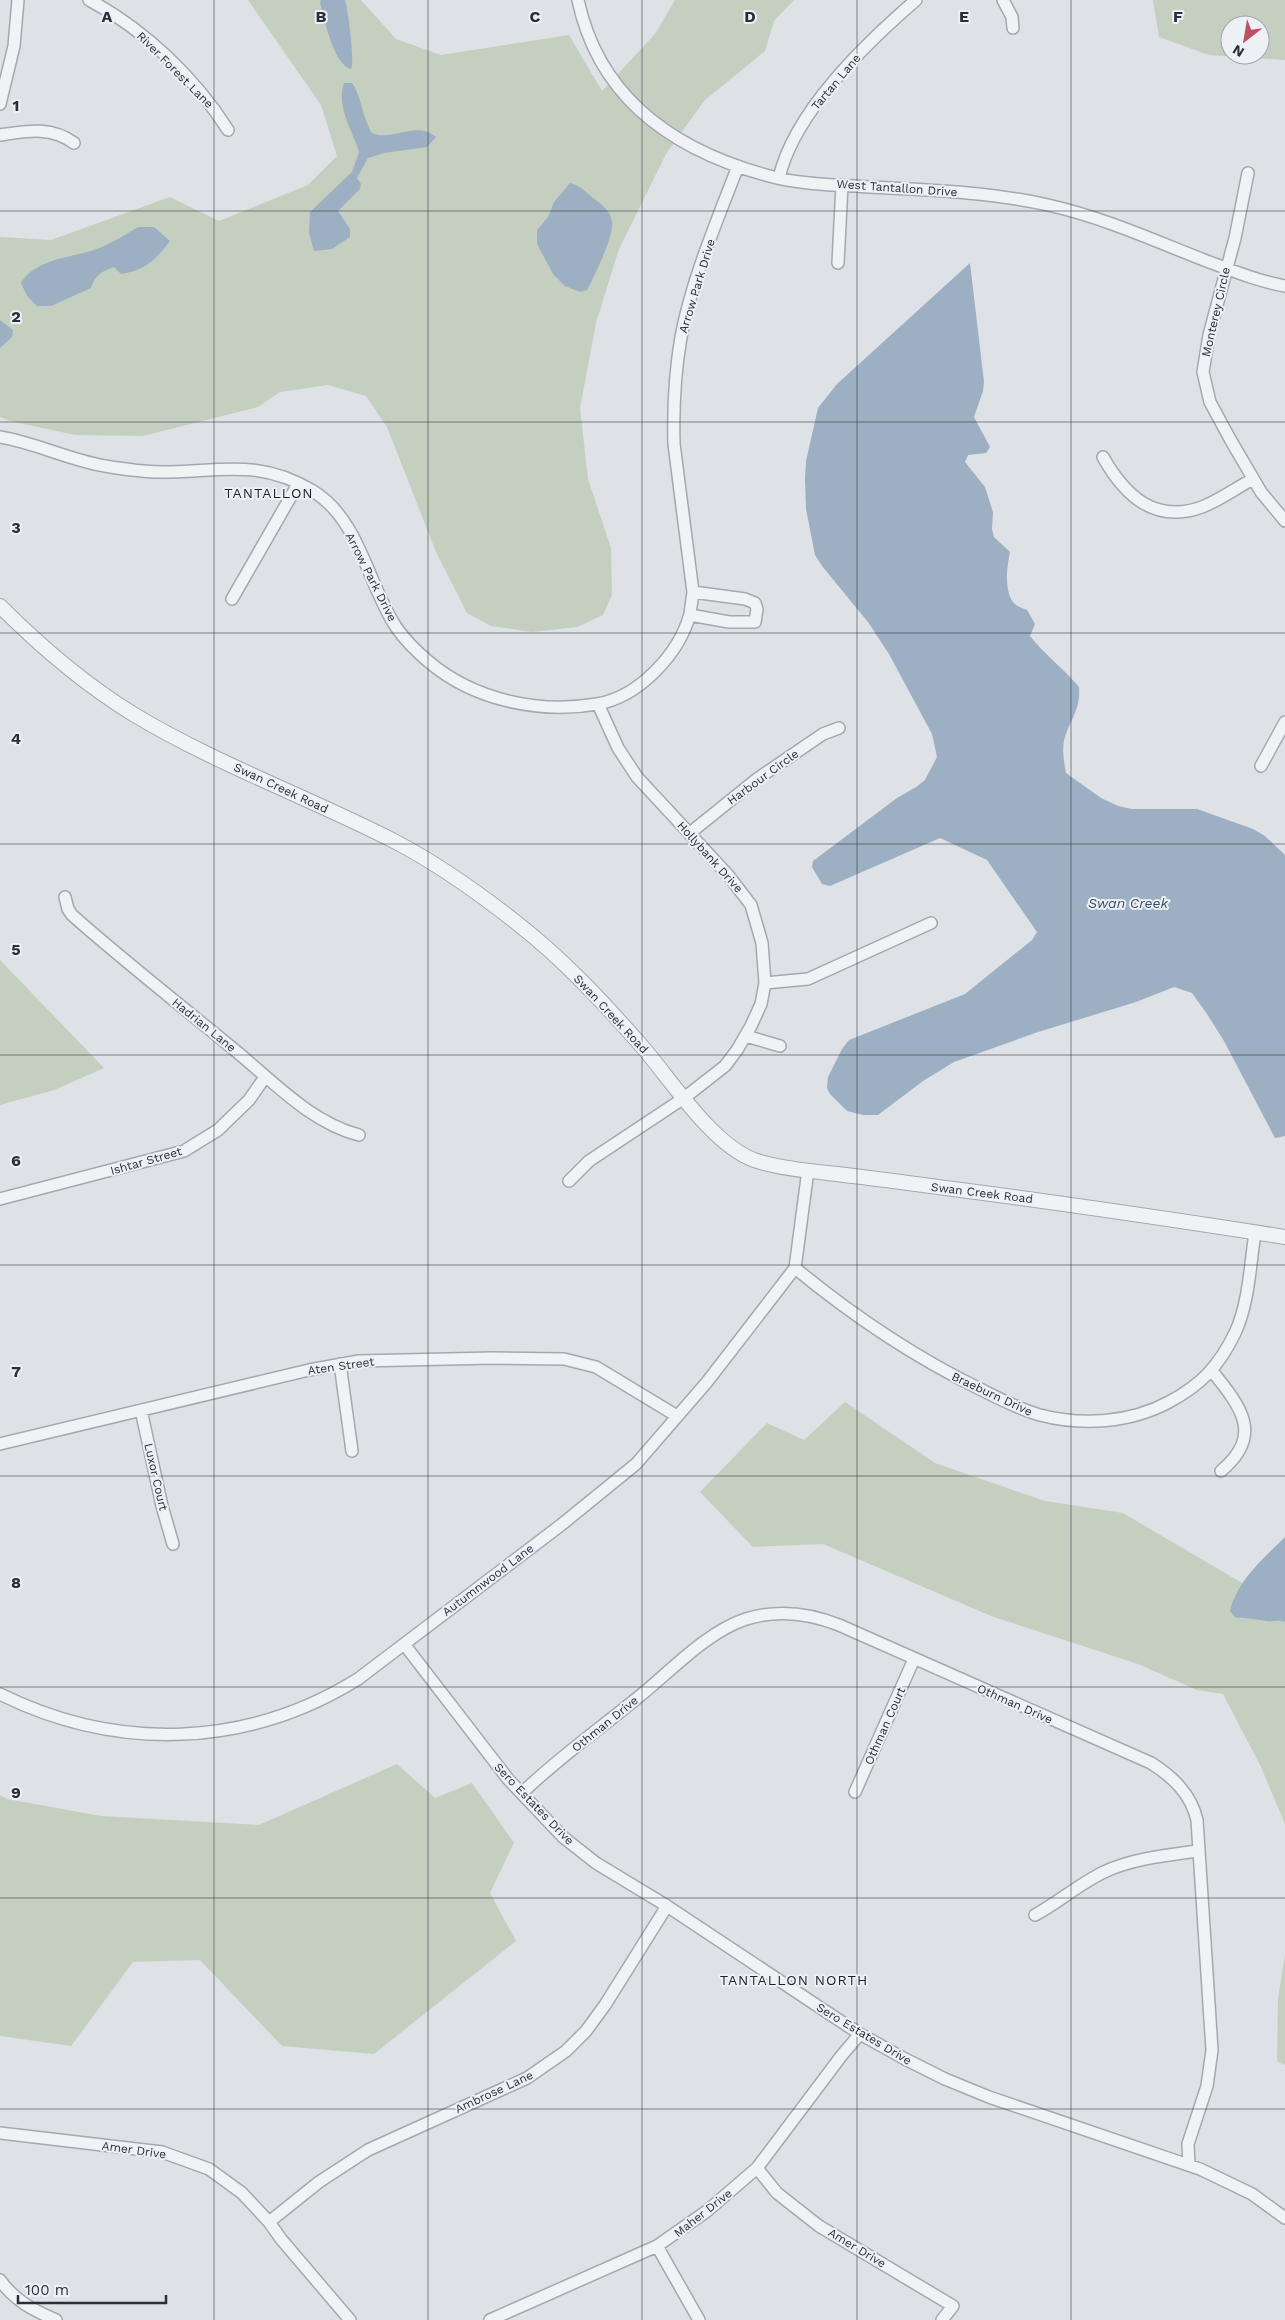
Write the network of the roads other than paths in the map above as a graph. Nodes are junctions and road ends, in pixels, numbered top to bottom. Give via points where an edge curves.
1 (18, 0) edge
2 (89, 0) edge
3 (578, 0) edge
4 (916, 0) edge
5 (1003, 0) edge
6 (1013, 28) dead end
7 (0, 104) edge
8 (228, 130) dead end
9 (0, 135) edge
10 (74, 144) dead end
11 (738, 166) junction
12 (1248, 173) dead end
13 (779, 178) junction
14 (842, 185) junction
15 (838, 263) dead end
16 (1226, 268) junction
17 (1285, 286) edge
18 (0, 437) edge
19 (1102, 457) dead end
20 (1253, 479) junction
21 (298, 484) junction
22 (1285, 521) edge
23 (692, 592) junction
24 (232, 599) dead end
25 (0, 606) edge
26 (690, 615) junction
27 (598, 704) junction
28 (1285, 722) edge
29 (839, 728) dead end
30 (1261, 766) dead end
31 (690, 833) junction
32 (65, 897) dead end
33 (931, 923) dead end
34 (765, 983) junction
35 (746, 1036) junction
36 (780, 1046) dead end
37 (265, 1077) junction
38 (684, 1098) junction
39 (359, 1136) dead end
40 (808, 1170) junction
41 (569, 1181) dead end
42 (0, 1199) edge
43 (1255, 1233) junction
44 (1285, 1237) edge
45 (795, 1268) junction
46 (340, 1364) junction
47 (1212, 1371) junction
48 (140, 1410) junction
49 (677, 1416) junction
50 (0, 1444) edge
51 (352, 1451) dead end
52 (1221, 1471) dead end
53 (172, 1544) dead end
54 (404, 1644) junction
55 (914, 1659) junction
56 (0, 1694) edge
57 (855, 1792) dead end
58 (522, 1793) junction
59 (1197, 1850) junction
60 (667, 1906) junction
61 (1035, 1914) dead end
62 (860, 2034) junction
63 (0, 2133) edge
64 (1189, 2165) junction
65 (758, 2168) junction
66 (1285, 2218) edge
67 (269, 2222) junction
68 (657, 2246) junction
69 (0, 2280) edge
70 (56, 2320) edge
71 (350, 2320) edge
72 (490, 2320) edge
73 (699, 2320) edge
74 (942, 2320) edge

1 - 7 street via 14,46
2 - 8 street, River Forest Lane via 123,21 158,50 204,96
3 - 11 street, West Tantallon Drive via 601,64 628,99 672,135 716,159
4 - 13 street, Tartan Lane via 886,26 798,128
5 - 6 street via 1012,17
9 - 10 street via 42,130 63,135
11 - 13 street, West Tantallon Drive
11 - 23 street, Arrow Park Drive via 693,291 678,359 674,444
12 - 16 street, Monterey Circle
13 - 14 street, West Tantallon Drive
14 - 15 street
14 - 16 street, West Tantallon Drive via 982,194 1048,205 1101,220
16 - 17 street, West Tantallon Drive
16 - 20 street, Monterey Circle via 1209,335 1204,372 1210,402
18 - 21 street, Arrow Park Drive via 104,466 160,472 255,469
19 - 20 street via 1118,482 1132,495 1153,508 1172,513 1202,507
20 - 22 street, Monterey Circle
21 - 24 street
21 - 27 street, Arrow Park Drive via 314,492 339,516 396,627 440,671 502,700 550,706
23 - 26 street, Arrow Park Drive
23 - 26 street via 745,599 755,603 757,609 755,622 729,622
25 - 38 street, Swan Creek Road via 78,677 134,714 226,762 394,841 482,896 546,947 584,983 644,1048
26 - 27 street, Arrow Park Drive via 675,645 655,671 630,690
27 - 31 street, Hollybank Drive via 628,763
28 - 30 street
29 - 31 street, Harbour Circle via 823,734 757,779
31 - 34 street, Hollybank Drive via 751,905 761,934
32 - 37 street, Hadrian Lane via 72,915
33 - 34 street via 808,979
34 - 35 street, Hollybank Drive via 761,1004
35 - 36 street
35 - 38 street, Hollybank Drive via 725,1066
37 - 39 street, Hadrian Lane via 320,1118
37 - 42 street, Ishtar Street via 249,1100 218,1130 184,1150
38 - 40 street, Swan Creek Road via 740,1153 753,1159
38 - 41 street, Hollybank Drive via 589,1161
40 - 43 street, Swan Creek Road via 1125,1212
40 - 45 street
43 - 44 street, Swan Creek Road
43 - 47 street, Braeburn Drive via 1246,1296 1236,1331
45 - 47 street, Braeburn Drive via 904,1349 964,1382 1038,1414 1084,1421 1125,1418 1167,1404
45 - 49 street, Autumnwood Lane
46 - 48 street, Aten Street
46 - 49 street, Aten Street via 427,1359 564,1359 596,1367 620,1379
46 - 51 street
47 - 52 street via 1238,1406 1245,1434 1240,1452
48 - 50 street, Aten Street
48 - 53 street, Luxor Court
49 - 54 street, Autumnwood Lane via 628,1472
54 - 56 street, Autumnwood Lane via 358,1679 298,1711 263,1722 206,1732 148,1735 73,1723
54 - 58 street, Sero Estates Drive via 498,1768
55 - 57 street, Othman Court
55 - 58 street, Othman Drive via 811,1615 773,1614 744,1620 725,1629 687,1656
55 - 59 street, Othman Drive via 1162,1770 1178,1783 1192,1804 1197,1820
58 - 60 street, Sero Estates Drive via 580,1851
59 - 61 street via 1116,1867
59 - 64 street, Othman Drive via 1212,2050 1207,2086 1188,2144
60 - 62 street, Sero Estates Drive
60 - 67 street, Ambrose Lane via 605,2005 566,2051 527,2078 349,2160
62 - 64 street, Sero Estates Drive via 925,2070 989,2097
62 - 65 street, Maher Drive
63 - 67 street, Amer Drive via 162,2152 208,2169 232,2185
64 - 66 street, Sero Estates Drive via 1252,2194
65 - 68 street, Maher Drive via 707,2211
65 - 74 street, Amer Drive via 782,2198 819,2226 953,2306
67 - 71 street, Amer Drive
68 - 72 street, Maher Drive
68 - 73 street
69 - 70 street via 18,2301

